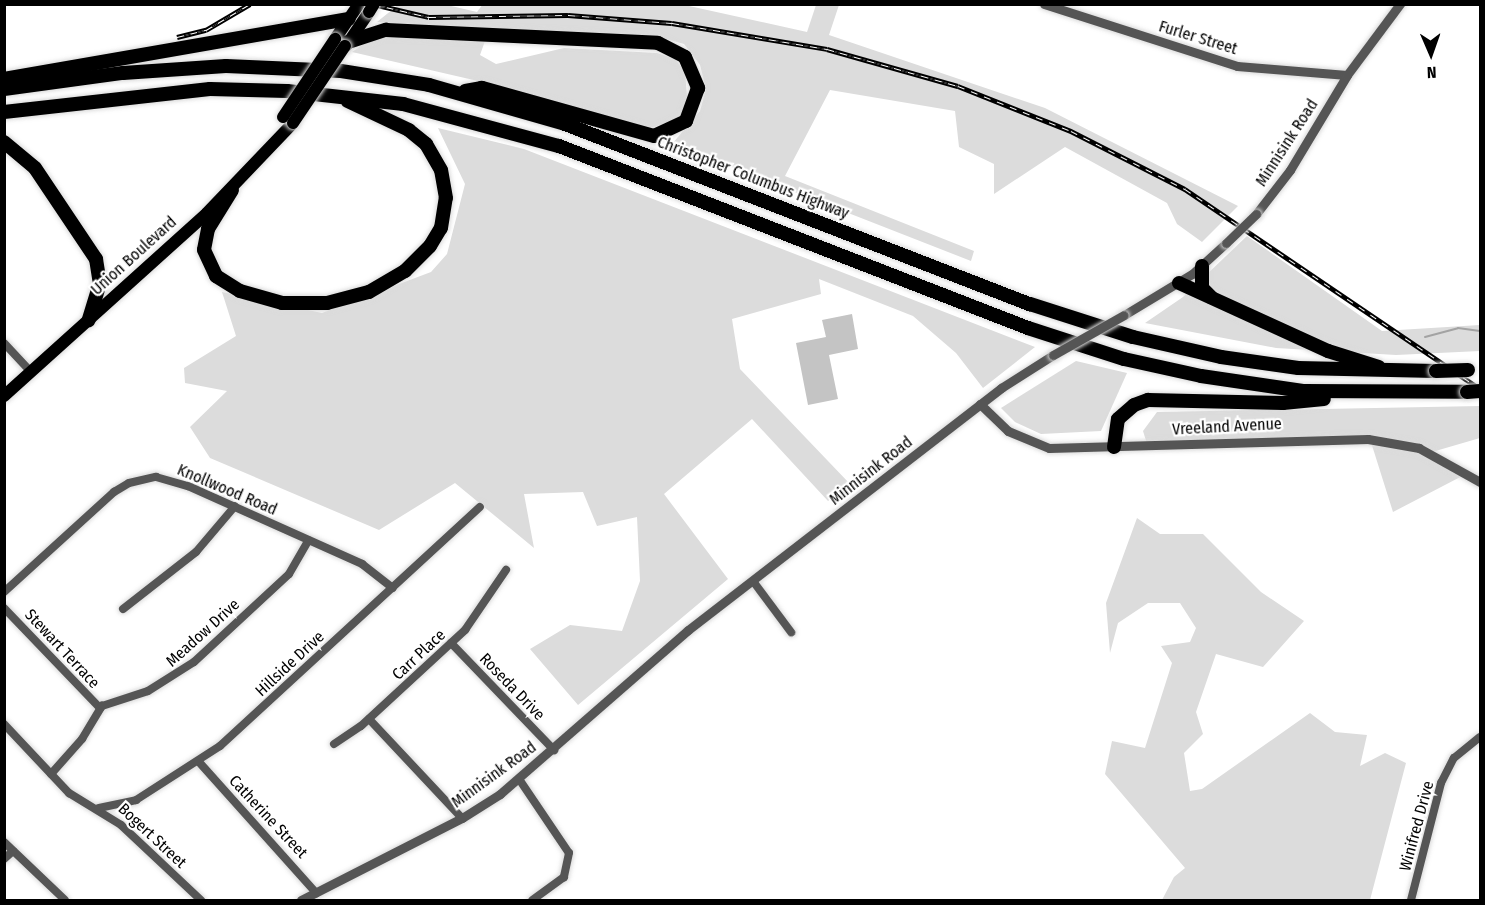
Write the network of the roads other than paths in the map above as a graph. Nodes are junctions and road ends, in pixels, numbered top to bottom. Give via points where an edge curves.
1 (1044, 4) edge
2 (1400, 4) edge
3 (361, 9) edge
4 (343, 42) junction
5 (1347, 75) junction
6 (4, 79) edge
7 (4, 89) edge
8 (460, 92) junction
9 (336, 95) junction
10 (4, 112) edge
11 (4, 142) edge
12 (232, 190) junction
13 (1202, 266) junction
14 (1179, 283) junction
15 (1215, 299) junction
16 (89, 320) junction
17 (4, 343) edge
18 (1474, 369) edge
19 (31, 372) junction
20 (1394, 372) junction
21 (1474, 392) edge
22 (1369, 394) junction
23 (4, 396) edge
24 (980, 404) junction
25 (1114, 447) junction
26 (1480, 482) edge
27 (234, 506) junction
28 (480, 507) dead end
29 (309, 540) junction
30 (506, 570) dead end
31 (753, 581) junction
32 (393, 588) junction
33 (4, 592) edge
34 (4, 608) edge
35 (123, 609) dead end
36 (791, 632) dead end
37 (451, 643) junction
38 (100, 708) junction
39 (369, 719) junction
40 (4, 724) edge
41 (1480, 737) edge
42 (334, 744) dead end
43 (554, 750) junction
44 (199, 762) junction
45 (51, 774) junction
46 (519, 779) junction
47 (99, 808) junction
48 (462, 818) junction
49 (4, 842) edge
50 (14, 851) junction
51 (4, 860) edge
52 (316, 893) junction
53 (65, 900) edge
54 (201, 900) edge
55 (301, 900) edge
56 (532, 900) edge
57 (1411, 900) edge

1 - 5 street, Furler Street via 1238,66
2 - 5 street, Minnisink Road
3 - 4 main road, Union Boulevard
3 - 4 main road, Union Boulevard
3 - 6 highway
4 - 8 highway via 386,30 658,43 685,57 699,88 686,121 654,136 482,88
4 - 12 main road, Union Boulevard, bridge via 278,134
5 - 13 street, Minnisink Road, bridge via 1290,170 1256,214
7 - 8 highway, Christopher Columbus Highway via 149,70 252,66 358,73
8 - 20 highway, Christopher Columbus Highway via 589,132 1087,323 1227,358 1298,368
9 - 10 highway via 249,89 172,91
9 - 12 highway via 409,130 437,161 446,189 444,218 430,246 415,263 381,286 327,303 282,303 240,291 216,276 204,250 208,229
9 - 22 highway via 444,112 538,138 1102,353 1227,381
11 - 16 highway via 35,168 96,259 100,283
12 - 16 main road, Union Boulevard
13 - 14 street, Minnisink Road
13 - 15 highway via 1202,288
14 - 15 highway
14 - 24 street, Minnisink Road, bridge via 1053,355
15 - 20 highway via 1328,351
16 - 19 main road, Union Boulevard
17 - 19 street
18 - 20 highway, Christopher Columbus Highway, bridge
19 - 23 main road, Union Boulevard
21 - 22 highway
22 - 25 highway via 1283,403 1148,400 1134,405 1118,419
24 - 25 street, Vreeland Avenue via 1008,432 1035,444 1063,450
24 - 31 street, Minnisink Road
25 - 26 street, Vreeland Avenue via 1368,439 1427,451
27 - 29 street, Knollwood Road
27 - 33 street, Knollwood Road via 173,480 129,483
27 - 35 street via 196,552
28 - 32 street, Hillside Drive
29 - 32 street, Knollwood Road via 362,564
29 - 38 street, Meadow Drive via 289,574 195,662 148,691
30 - 37 street, Carr Place via 481,611
31 - 36 street
31 - 43 street, Minnisink Road via 661,652
32 - 44 street, Hillside Drive
34 - 38 street, Stewart Terrace
37 - 39 street, Carr Place
37 - 43 street, Roseda Drive
38 - 45 street via 82,739
39 - 42 street, Carr Place
39 - 48 street
40 - 45 street, Bogert Street
41 - 57 street, Winifred Drive via 1454,758 1441,783
43 - 46 street, Minnisink Road
44 - 47 street, Hillside Drive via 136,800
44 - 52 street, Catherine Street
45 - 47 street, Bogert Street via 75,798
46 - 48 street, Minnisink Road
46 - 56 street via 569,853 564,877
47 - 54 street, Bogert Street
48 - 52 street, Minnisink Road
49 - 50 street
50 - 51 street
50 - 53 street
52 - 55 street, Minnisink Road

